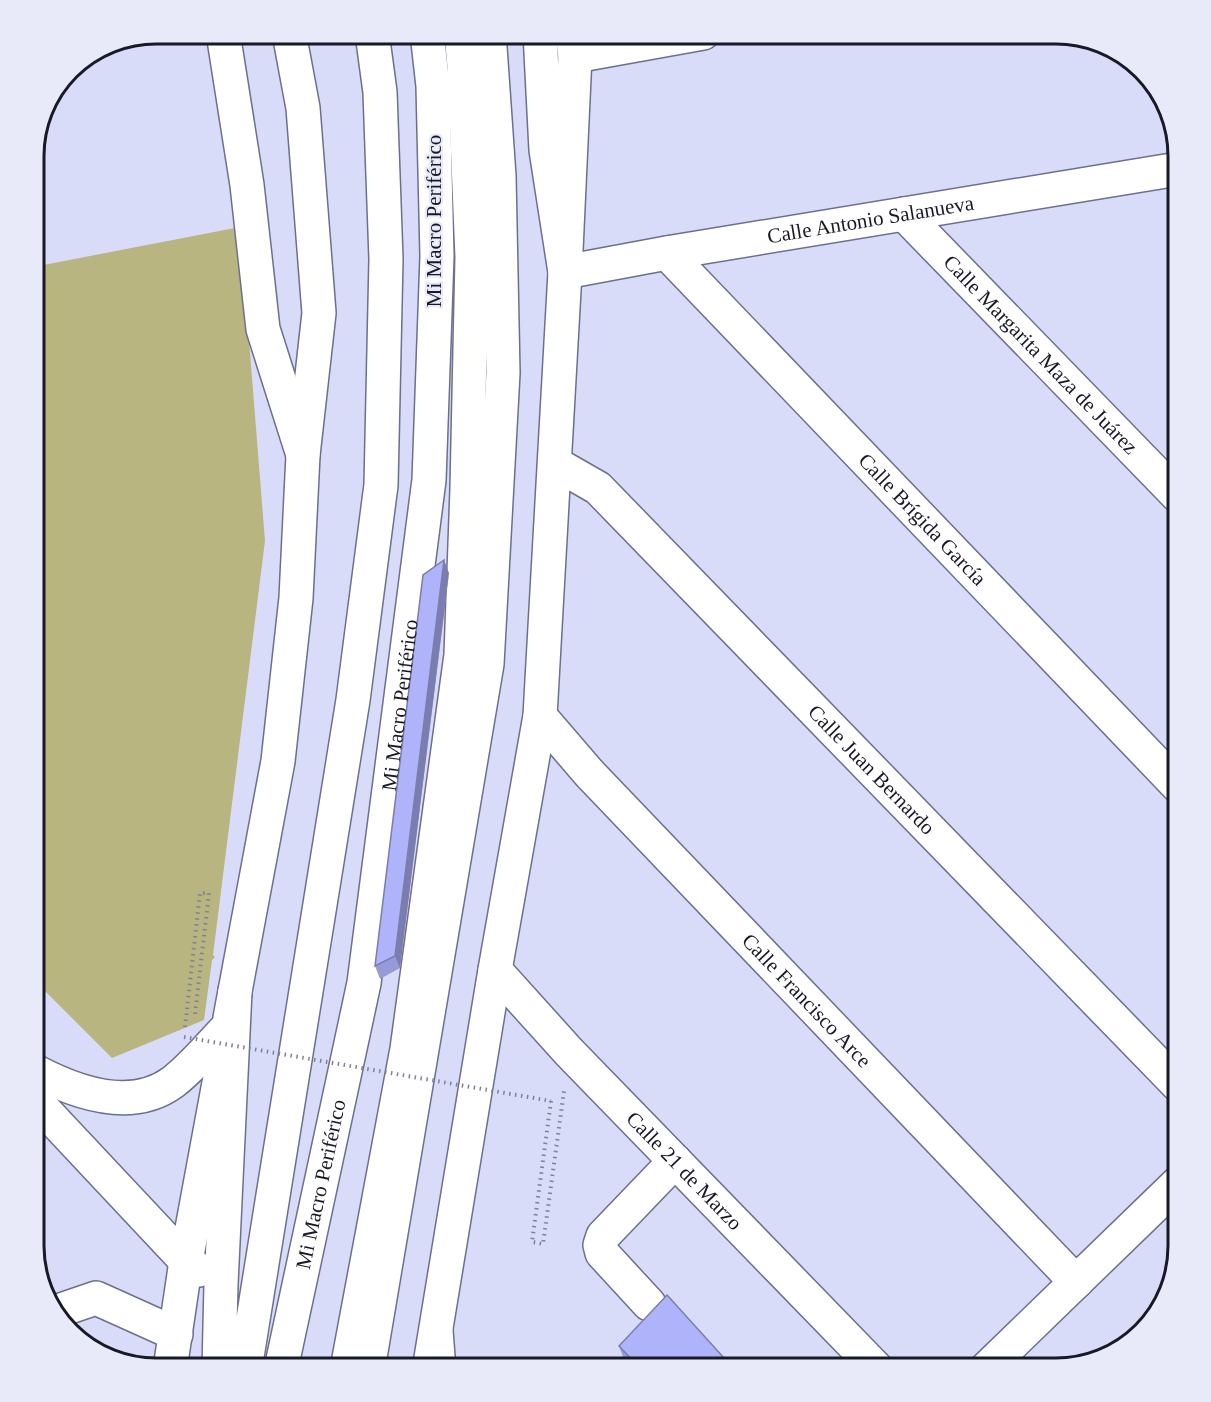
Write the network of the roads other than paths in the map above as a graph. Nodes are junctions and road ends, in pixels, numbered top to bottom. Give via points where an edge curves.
1 (225, 44) edge
2 (291, 44) edge
3 (373, 44) edge
4 (428, 44) edge
5 (462, 44) edge
6 (490, 44) edge
7 (541, 44) edge
8 (573, 45) edge
9 (1168, 179) edge
10 (904, 214) junction
11 (667, 253) junction
12 (565, 272) junction
13 (303, 455) junction
14 (556, 464) junction
15 (1168, 486) edge
16 (540, 716) junction
17 (1168, 776) edge
18 (495, 970) junction
19 (235, 991) junction
20 (229, 1026) junction
21 (1168, 1075) edge
22 (44, 1076) edge
23 (44, 1110) edge
24 (675, 1161) junction
25 (1168, 1193) edge
26 (186, 1261) junction
27 (1077, 1282) junction
28 (221, 1284) junction
29 (649, 1304) dead end
30 (63, 1309) edge
31 (436, 1331) junction
32 (176, 1334) junction
33 (172, 1358) edge
34 (219, 1358) edge
35 (247, 1358) edge
36 (283, 1358) edge
37 (365, 1358) edge
38 (365, 1358) edge
39 (431, 1358) edge
40 (438, 1358) edge
41 (866, 1358) edge
42 (998, 1358) edge

1 - 13 main road via 247,185 263,329
2 - 13 main road via 303,108 319,313
3 - 35 main road via 380,92 386,259 381,485 353,700
4 - 36 main road, Mi Macro Periférico via 433,86 437,256 429,480 364,983
5 - 37 main road, Mi Macro Periférico via 472,257 461,655
6 - 38 main road via 499,176 503,373 486,664
7 - 12 main road via 546,150
8 - 12 main road
9 - 10 main road, Calle Antonio Salanueva
10 - 11 main road, Calle Antonio Salanueva
10 - 15 main road, Calle Margarita Maza de Juárez
11 - 12 main road, Calle Antonio Salanueva
11 - 17 main road, Calle Brígida García
12 - 14 main road
13 - 19 main road via 296,598 278,762
14 - 16 main road
14 - 21 main road, Calle Juan Bernardo via 598,488
16 - 18 main road
16 - 27 main road, Calle Francisco Arce via 589,773
18 - 24 main road, Calle 21 de Marzo
18 - 31 main road
19 - 20 main road
19 - 28 main road
20 - 22 main road via 173,1082 156,1092 111,1098
20 - 26 main road
23 - 26 main road
24 - 29 main road via 603,1236 600,1245 602,1253
24 - 41 main road, Calle 21 de Marzo
25 - 27 main road
26 - 28 main road
26 - 32 main road
27 - 42 main road
28 - 34 main road
30 - 32 main road via 96,1298
31 - 39 main road
31 - 40 main road
32 - 33 main road

